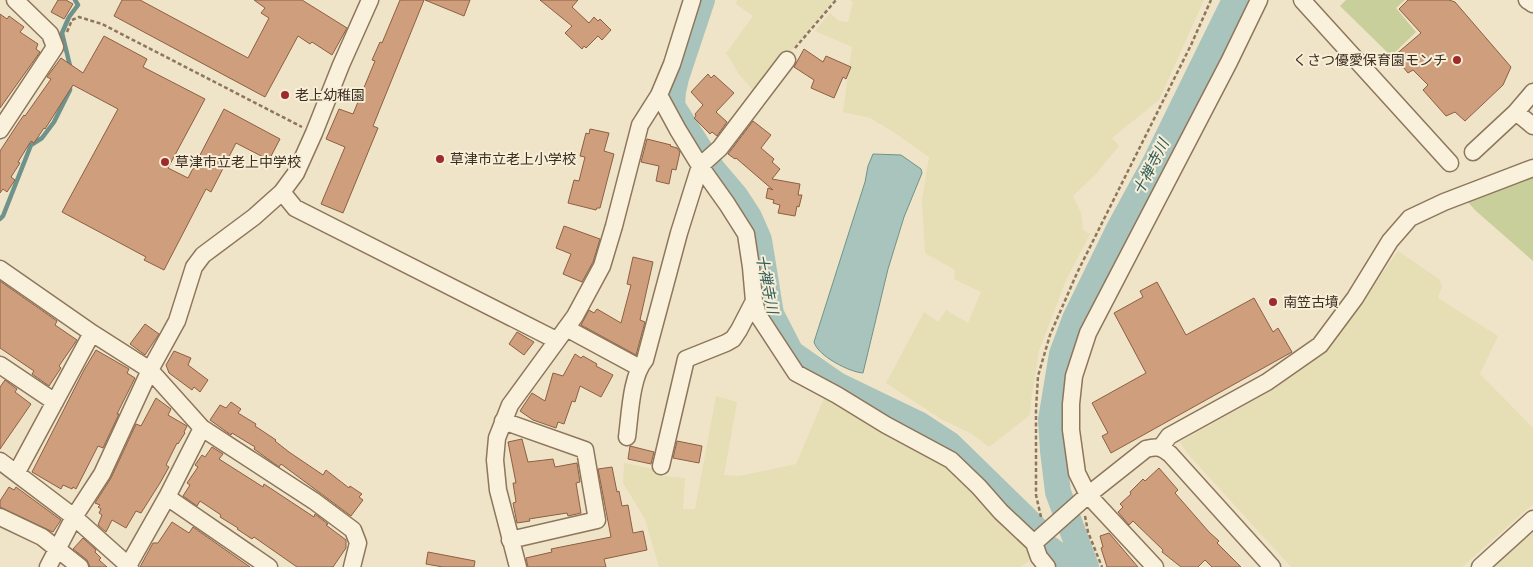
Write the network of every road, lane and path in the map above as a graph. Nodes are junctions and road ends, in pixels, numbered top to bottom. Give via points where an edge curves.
1 (15, 0) edge
2 (370, 0) edge
3 (692, 0) edge
4 (836, 0) edge
5 (1211, 0) edge
6 (1259, 0) edge
7 (1302, 0) edge
8 (1527, 0) edge
9 (1533, 4) edge
10 (53, 40) junction
11 (786, 60) joint
12 (1533, 92) edge
13 (659, 95) junction
14 (1516, 112) junction
15 (1533, 126) edge
16 (0, 130) edge
17 (314, 133) junction
18 (1473, 152) dead end
19 (705, 162) junction
20 (1450, 163) dead end
21 (1533, 168) edge
22 (282, 192) junction
23 (0, 269) edge
24 (754, 301) junction
25 (92, 332) junction
26 (561, 334) junction
27 (0, 365) edge
28 (640, 368) junction
29 (150, 370) junction
30 (55, 402) junction
31 (503, 421) junction
32 (202, 428) junction
33 (627, 437) dead end
34 (1161, 447) junction
35 (0, 461) edge
36 (661, 466) dead end
37 (17, 472) junction
38 (167, 497) junction
39 (1082, 501) junction
40 (0, 517) edge
41 (74, 517) junction
42 (1533, 519) edge
43 (510, 540) junction
44 (58, 548) junction
45 (1041, 549) edge
46 (129, 566) edge
47 (48, 567) edge
48 (80, 567) edge
49 (270, 567) edge
50 (352, 567) edge
51 (518, 567) edge
52 (1102, 567) edge
53 (1155, 567) edge
54 (1272, 567) edge
55 (1480, 567) edge

1 - 10 street
2 - 17 street
3 - 13 street
4 - 11 path
5 - 45 path via 1192,45 1077,272 1050,335 1038,376 1036,409 1036,495
6 - 39 street via 1088,333 1074,376 1071,413
7 - 20 street
8 - 9 street
10 - 16 street via 52,54
10 - 17 path via 65,36 72,20 78,17 102,24
11 - 19 street via 720,148
12 - 14 street
13 - 19 street via 678,130
13 - 26 street via 640,125 602,266 575,316
14 - 15 street
14 - 18 street
17 - 22 street via 296,173
19 - 24 street via 746,234
19 - 28 street via 679,233 645,360
21 - 34 street via 1410,218 1390,241 1355,298 1320,345 1267,382 1169,436
22 - 26 street via 295,208
22 - 29 street via 203,255 194,267 177,321
23 - 25 street
24 - 36 street via 733,339 686,358
24 - 45 street via 758,315 796,373 951,460
25 - 29 street
25 - 30 street
26 - 28 street
26 - 31 street via 518,392
27 - 30 street
28 - 33 street
29 - 32 street
29 - 41 street via 102,474
30 - 37 street
31 - 43 street via 495,460 498,490
31 - 43 street via 585,450 597,520
32 - 38 street
32 - 50 street via 353,530 358,543
34 - 39 street via 1146,449
34 - 54 street
35 - 37 street
37 - 41 street
38 - 46 street
38 - 49 street
39 - 45 street
39 - 52 path via 1088,532
39 - 53 street
40 - 44 street
41 - 44 street
41 - 46 street
42 - 55 street
43 - 51 street
44 - 47 street
44 - 48 street

